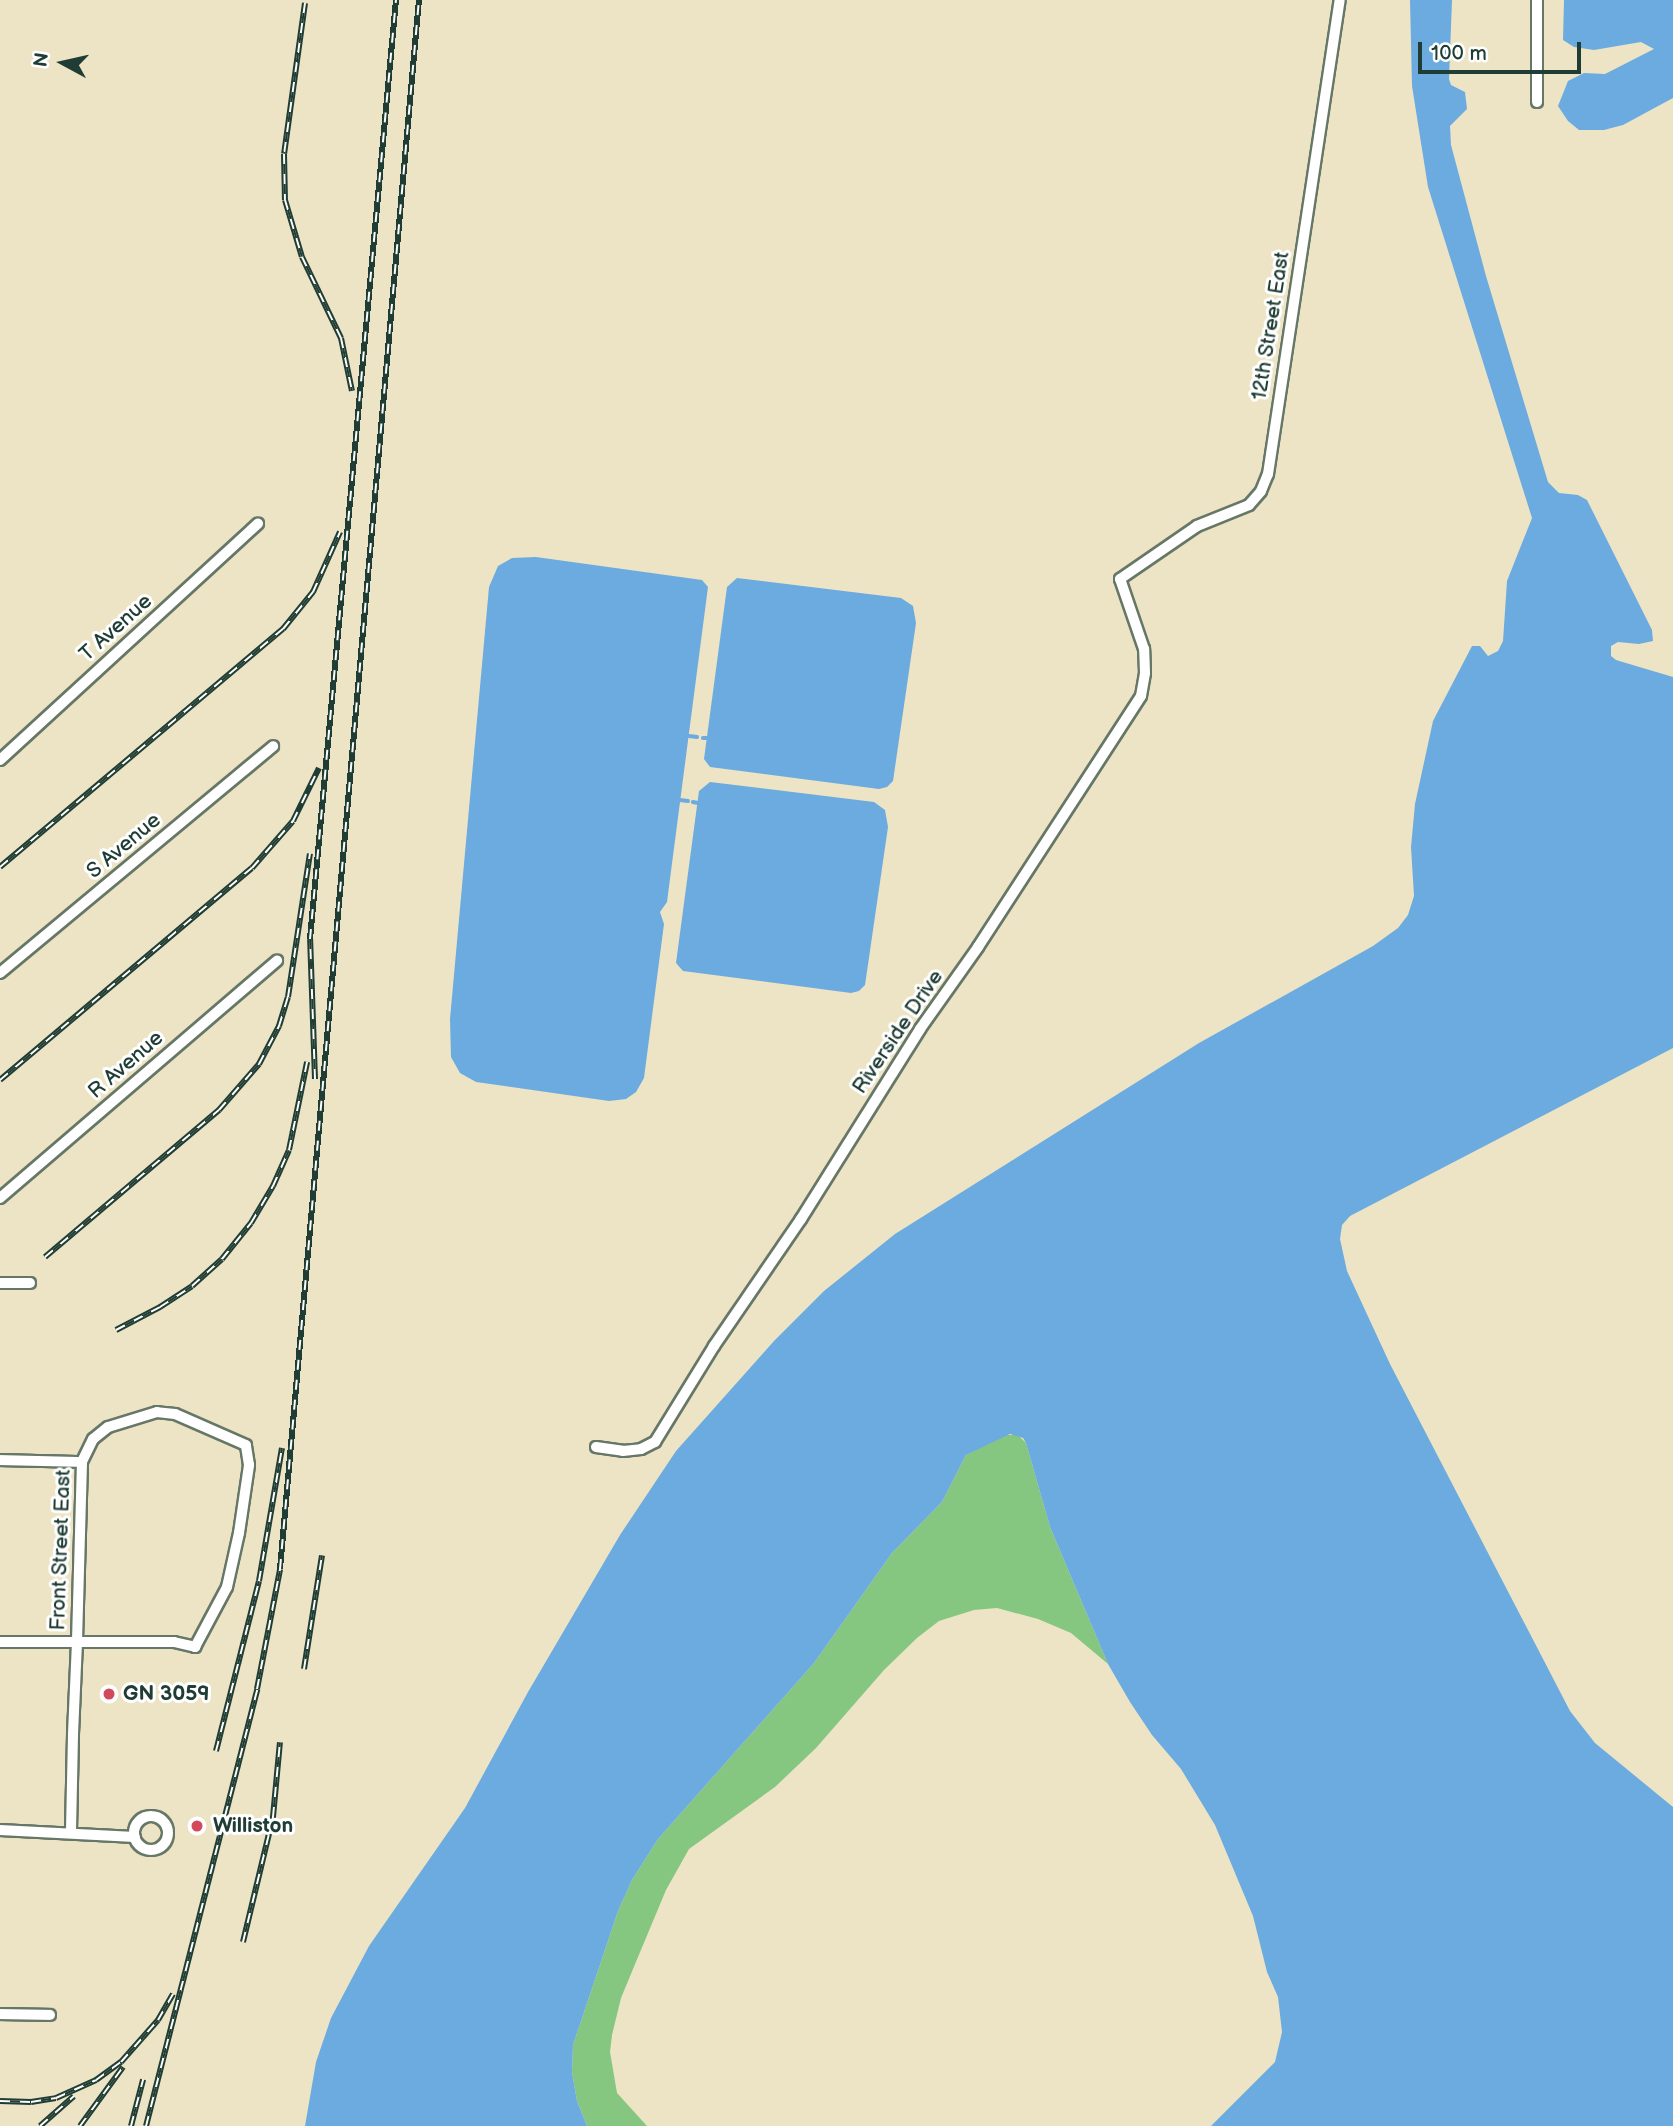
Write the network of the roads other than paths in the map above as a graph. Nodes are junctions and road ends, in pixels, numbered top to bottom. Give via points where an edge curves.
1 (1340, 0) edge
2 (1536, 0) edge
3 (1537, 103) dead end
4 (258, 524) dead end
5 (1120, 579) joint
6 (272, 746) dead end
7 (0, 760) edge
8 (277, 961) dead end
9 (0, 973) edge
10 (0, 1198) edge
11 (0, 1283) edge
12 (30, 1283) dead end
13 (596, 1447) dead end
14 (0, 1461) edge
15 (82, 1462) junction
16 (0, 1642) edge
17 (77, 1642) junction
18 (0, 1830) edge
19 (71, 1832) junction
20 (135, 1837) dead end
21 (0, 2014) edge
22 (50, 2015) dead end

1 - 5 street, 12th Street East via 1268,474 1249,505 1197,526
2 - 3 street
4 - 7 street, T Avenue
5 - 13 street, Riverside Drive via 1144,649 1141,696 655,1442 642,1449
6 - 9 street, S Avenue
8 - 10 street, R Avenue
11 - 12 street
14 - 15 street
15 - 17 street, Front Street East
15 - 17 street, Front Street East via 93,1439 108,1427 157,1412 175,1414 246,1445 249,1465 227,1587 195,1647 174,1642
16 - 17 street
17 - 19 street, Front Street East
18 - 19 street
19 - 20 street
21 - 22 street

